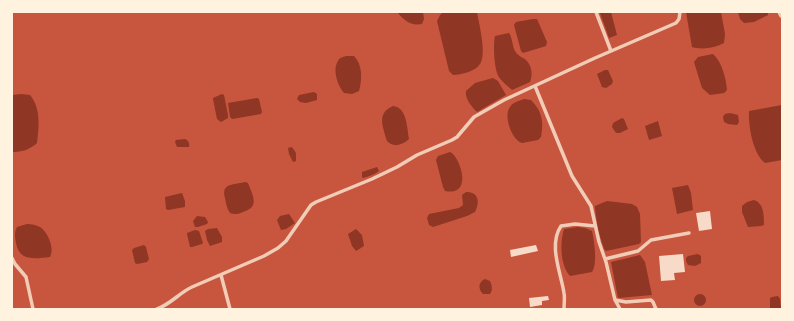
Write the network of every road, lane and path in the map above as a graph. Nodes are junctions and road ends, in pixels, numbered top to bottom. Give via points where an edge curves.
1 (596, 12) edge
2 (680, 12) edge
3 (611, 51) junction
4 (535, 86) junction
5 (595, 226) junction
6 (689, 233) dead end
7 (12, 258) edge
8 (605, 259) junction
9 (221, 275) junction
10 (615, 300) junction
11 (167, 307) edge
12 (33, 309) edge
13 (157, 309) edge
14 (230, 309) edge
15 (564, 309) edge
16 (620, 309) edge
17 (656, 309) edge

1 - 3 street
2 - 3 street via 676,23
3 - 4 street
4 - 5 street via 572,176 591,206
4 - 9 street via 474,117 457,138 417,155 372,179 316,202 278,248
5 - 8 street
5 - 15 street via 575,224 560,226 557,231 557,266 565,294
6 - 8 street via 651,240 638,251
7 - 12 street via 26,277
8 - 10 street
9 - 11 street via 183,291
9 - 14 street
10 - 16 street
10 - 17 street via 651,300
11 - 13 street

